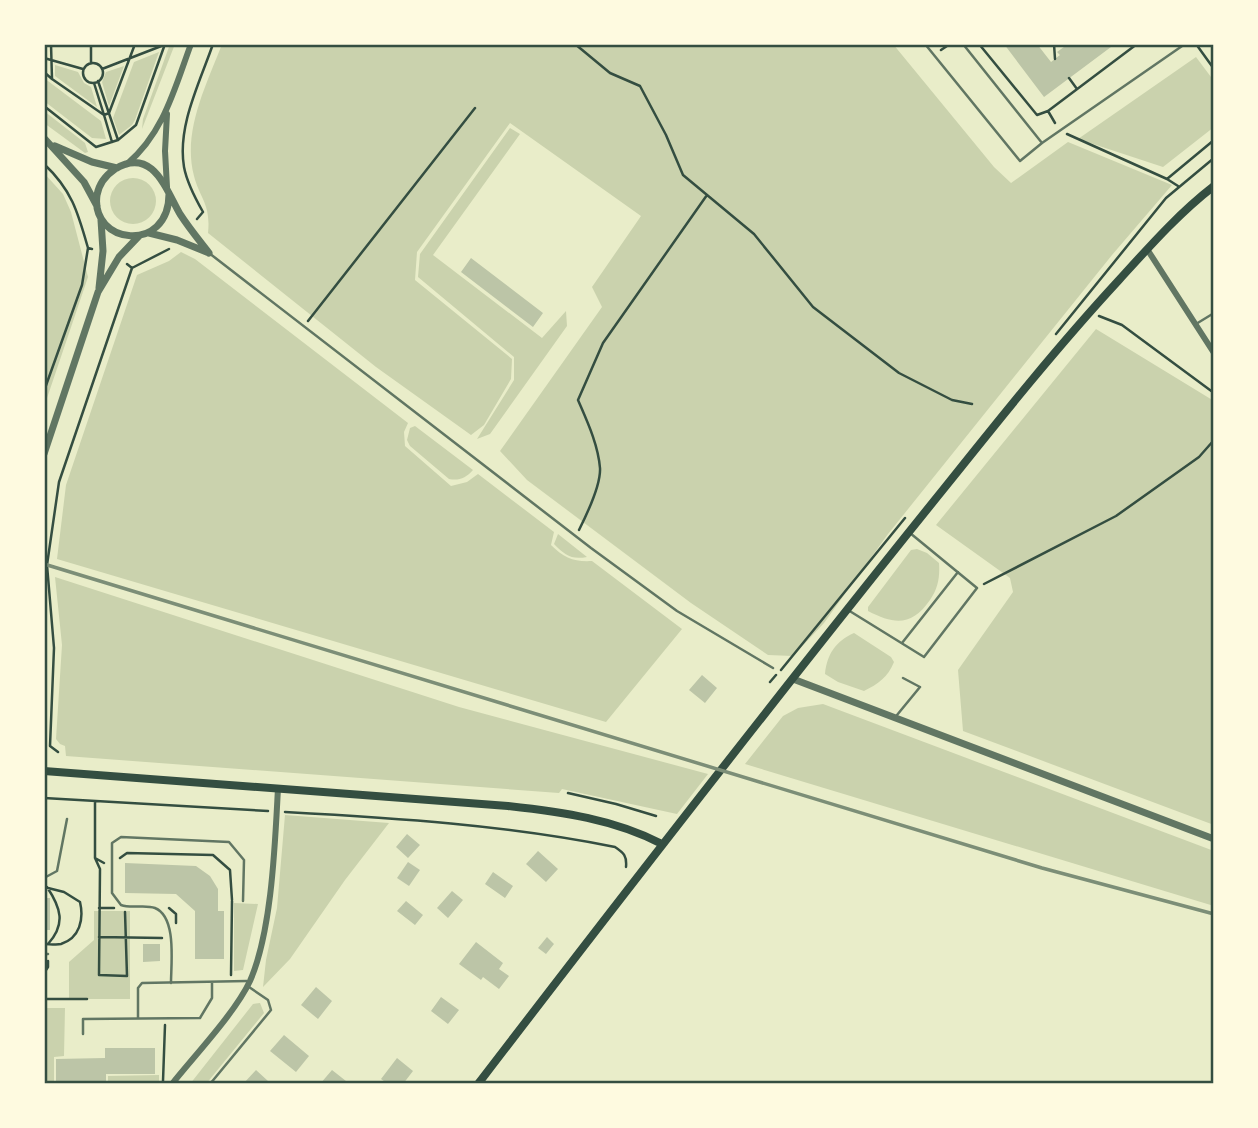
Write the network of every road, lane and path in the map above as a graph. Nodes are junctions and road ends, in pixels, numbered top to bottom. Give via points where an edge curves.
1 (51, 44) edge
2 (135, 44) edge
3 (165, 44) edge
4 (191, 44) edge
5 (213, 44) edge
6 (576, 44) edge
7 (925, 44) edge
8 (963, 44) edge
9 (979, 44) edge
10 (1054, 44) edge
11 (1137, 44) edge
12 (1185, 44) edge
13 (1196, 44) edge
14 (91, 45) edge
15 (44, 58) edge
16 (129, 59) junction
17 (1055, 59) dead end
18 (52, 60) junction
19 (91, 63) junction
20 (83, 69) junction
21 (102, 69) junction
22 (1214, 69) edge
23 (44, 72) edge
24 (1069, 78) dead end
25 (52, 79) junction
26 (96, 82) junction
27 (1077, 89) junction
28 (44, 106) edge
29 (168, 108) junction
30 (475, 108) dead end
31 (1048, 111) junction
32 (109, 113) junction
33 (104, 115) junction
34 (1059, 131) junction
35 (44, 138) edge
36 (118, 140) junction
37 (1214, 140) edge
38 (113, 142) junction
39 (1042, 143) junction
40 (51, 144) junction
41 (1214, 158) edge
42 (44, 164) edge
43 (121, 166) junction
44 (1167, 179) junction
45 (1178, 186) junction
46 (1214, 186) edge
47 (168, 191) junction
48 (707, 195) junction
49 (1167, 198) dead end
50 (97, 206) junction
51 (203, 212) dead end
52 (100, 215) junction
53 (149, 233) junction
54 (139, 236) junction
55 (88, 248) junction
56 (172, 248) dead end
57 (1147, 249) junction
58 (103, 251) junction
59 (209, 253) junction
60 (119, 257) junction
61 (132, 268) junction
62 (98, 292) junction
63 (1089, 313) junction
64 (1214, 313) edge
65 (1196, 324) junction
66 (304, 326) junction
67 (1214, 353) edge
68 (44, 391) edge
69 (1214, 393) edge
70 (972, 404) dead end
71 (1214, 440) edge
72 (44, 454) edge
73 (908, 532) junction
74 (576, 536) junction
75 (958, 572) junction
76 (977, 588) junction
77 (848, 610) junction
78 (902, 643) junction
79 (772, 668) dead end
80 (903, 678) dead end
81 (793, 679) junction
82 (895, 718) junction
83 (58, 752) dead end
84 (44, 771) edge
85 (278, 788) junction
86 (568, 793) dead end
87 (44, 797) edge
88 (95, 802) junction
89 (277, 811) junction
90 (656, 816) dead end
91 (67, 819) dead end
92 (1214, 839) edge
93 (662, 844) junction
94 (95, 858) junction
95 (112, 864) junction
96 (626, 867) dead end
97 (120, 869) dead end
98 (44, 878) edge
99 (46, 887) edge
100 (232, 900) junction
101 (243, 901) joint
102 (163, 904) dead end
103 (99, 908) junction
104 (176, 928) dead end
105 (99, 937) junction
106 (126, 938) junction
107 (163, 938) dead end
108 (46, 944) edge
109 (231, 982) junction
110 (171, 983) junction
111 (212, 983) junction
112 (249, 983) junction
113 (44, 999) edge
114 (87, 999) dead end
115 (138, 1018) junction
116 (165, 1018) junction
117 (83, 1034) dead end
118 (163, 1084) edge
119 (172, 1084) edge
120 (210, 1084) edge
121 (478, 1084) edge

1 - 18 path
2 - 16 path
3 - 16 path
3 - 36 path via 136,125
4 - 29 street
5 - 51 path via 182,150 188,181
6 - 48 path via 610,73 640,86 683,175
7 - 39 lane via 1020,161
8 - 39 lane
9 - 31 path via 1037,115
10 - 17 path
11 - 27 path
12 - 34 lane
13 - 22 path
14 - 19 path
15 - 18 path
16 - 21 path
16 - 32 path
18 - 20 path
18 - 25 path
19 - 20 path
19 - 21 path
20 - 26 path via 85,79
21 - 26 path
23 - 25 path
24 - 27 path
25 - 33 path
26 - 32 path
26 - 33 path
27 - 31 path
28 - 38 path via 96,147
29 - 43 street via 147,145
29 - 47 street
30 - 66 path
31 - 34 path
32 - 33 path
32 - 36 path
33 - 38 path
34 - 39 lane
34 - 44 path
35 - 40 street
36 - 38 path
37 - 44 path
40 - 43 street via 92,162
40 - 50 street via 84,182
41 - 45 path
42 - 55 path via 73,199
43 - 47 street via 146,166
43 - 50 street via 101,184
44 - 45 path
45 - 49 path
46 - 57 main road
47 - 53 street via 166,217
47 - 59 street
48 - 70 path via 754,234 813,307 899,373 952,400
48 - 74 path via 603,344 578,400 601,470
50 - 52 street
52 - 54 street via 116,232
52 - 58 street
53 - 54 street
53 - 59 street
54 - 60 street
55 - 58 path
55 - 68 path via 82,285
56 - 61 path
57 - 63 main road
57 - 65 street
58 - 62 street
59 - 66 lane
60 - 61 path
60 - 62 street
61 - 83 path via 59,482 47,565 54,648 51,746
62 - 72 street
63 - 69 path via 1122,325
63 - 73 main road
64 - 65 lane
65 - 67 street
66 - 74 lane
71 - 76 path via 1199,457 1116,516
73 - 75 lane
73 - 77 main road
74 - 79 lane via 677,611
75 - 76 lane
75 - 78 lane
76 - 78 lane via 924,657
77 - 78 lane
77 - 81 main road
80 - 82 lane via 920,687
81 - 82 street
81 - 93 main road
82 - 92 street
84 - 85 main road
85 - 89 street
85 - 93 main road via 562,812 635,830
86 - 90 path
87 - 88 path
88 - 89 path
88 - 94 path
89 - 96 path via 550,834 615,847 624,852
89 - 112 street via 269,899
91 - 98 lane via 57,871
93 - 121 main road
94 - 95 path
94 - 103 path via 100,869
95 - 101 lane via 113,843 121,836 229,842 244,860
95 - 110 lane via 112,893 121,905 154,908 165,915 170,928
97 - 100 path via 120,856 127,853 213,855 230,870
99 - 108 path via 60,915 58,933
99 - 108 path via 80,902 83,915 78,932 61,944
100 - 101 path
100 - 109 path
102 - 104 path via 176,914
103 - 105 path
103 - 106 path via 124,909
105 - 106 path
105 - 106 path via 99,975 127,976
106 - 107 path
109 - 111 lane
109 - 112 lane
110 - 111 lane
110 - 115 lane via 142,983
111 - 116 lane via 212,998 200,1018
112 - 119 street
112 - 120 lane via 268,1000 271,1010
113 - 114 path
115 - 116 lane
115 - 117 lane via 83,1019
116 - 118 path

